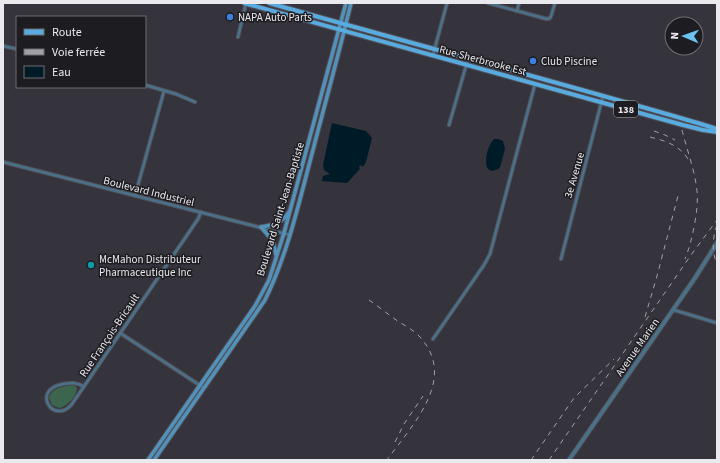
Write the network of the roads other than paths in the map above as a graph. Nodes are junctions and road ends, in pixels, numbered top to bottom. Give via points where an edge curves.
1 (245, 3) edge
2 (270, 3) edge
3 (346, 3) edge
4 (351, 3) edge
5 (447, 3) edge
6 (488, 3) edge
7 (519, 3) edge
8 (555, 3) edge
9 (282, 7) junction
10 (517, 11) junction
11 (280, 13) junction
12 (344, 23) junction
13 (342, 30) junction
14 (238, 37) dead end
15 (394, 38) junction
16 (392, 44) junction
17 (3, 46) edge
18 (16, 49) edge
19 (434, 49) junction
20 (433, 56) junction
21 (468, 59) junction
22 (487, 64) junction
23 (466, 65) junction
24 (502, 68) junction
25 (486, 70) junction
26 (500, 74) junction
27 (537, 77) junction
28 (535, 84) junction
29 (146, 85) edge
30 (164, 91) junction
31 (323, 92) junction
32 (328, 93) junction
33 (603, 96) junction
34 (195, 102) dead end
35 (602, 102) junction
36 (319, 106) junction
37 (324, 108) junction
38 (449, 125) dead end
39 (717, 130) edge
40 (3, 162) edge
41 (304, 163) junction
42 (309, 164) junction
43 (135, 196) junction
44 (292, 206) junction
45 (201, 212) junction
46 (261, 227) junction
47 (284, 233) junction
48 (290, 235) junction
49 (717, 243) edge
50 (561, 259) dead end
51 (275, 262) junction
52 (674, 310) junction
53 (717, 323) edge
54 (120, 333) junction
55 (433, 339) dead end
56 (200, 385) junction
57 (83, 386) junction
58 (204, 388) junction
59 (148, 460) edge
60 (154, 460) edge
61 (569, 460) edge

1 - 11 main road, Rue Sherbrooke Est / 138
1 - 14 street
2 - 9 main road, Rue Sherbrooke Est / 138
3 - 12 main road, Boulevard Saint-Jean-Baptiste
4 - 12 main road, Boulevard Saint-Jean-Baptiste
5 - 19 street
6 - 10 street
7 - 10 street
8 - 10 street via 549,19
9 - 11 main road
9 - 12 main road, Rue Sherbrooke Est / 138
11 - 13 main road, Rue Sherbrooke Est / 138
12 - 13 main road, Boulevard Saint-Jean-Baptiste
12 - 15 main road, Rue Sherbrooke Est / 138
13 - 16 main road, Rue Sherbrooke Est / 138
13 - 31 main road, Boulevard Saint-Jean-Baptiste
13 - 32 main road, Boulevard Saint-Jean-Baptiste
15 - 16 main road
15 - 19 main road, Rue Sherbrooke Est / 138
16 - 20 main road, Rue Sherbrooke Est / 138
17 - 18 street
19 - 20 street
19 - 21 main road, Rue Sherbrooke Est / 138
20 - 23 main road, Rue Sherbrooke Est / 138
21 - 22 main road, Rue Sherbrooke Est / 138
21 - 23 street
22 - 24 main road, Rue Sherbrooke Est / 138
22 - 25 main road
23 - 25 main road, Rue Sherbrooke Est / 138
23 - 38 street
24 - 26 main road
24 - 27 main road, Rue Sherbrooke Est / 138
25 - 26 main road, Rue Sherbrooke Est / 138
26 - 28 main road, Rue Sherbrooke Est / 138
27 - 28 main road
27 - 33 main road, Rue Sherbrooke Est / 138
28 - 35 main road, Rue Sherbrooke Est / 138
28 - 55 street via 490,254
29 - 30 street
30 - 34 street
30 - 43 street
31 - 32 main road
31 - 36 main road, Boulevard Saint-Jean-Baptiste
32 - 37 main road, Boulevard Saint-Jean-Baptiste
33 - 35 street, 3e Avenue
33 - 39 main road, Rue Sherbrooke Est / 138
35 - 39 main road, Rue Sherbrooke Est / 138 via 696,129
35 - 50 street, 3e Avenue
36 - 37 main road
36 - 41 main road, Boulevard Saint-Jean-Baptiste
37 - 42 main road, Boulevard Saint-Jean-Baptiste
40 - 43 street, Boulevard Industriel
41 - 42 main road
41 - 44 main road, Boulevard Saint-Jean-Baptiste
42 - 48 main road, Boulevard Saint-Jean-Baptiste
43 - 45 street, Boulevard Industriel
44 - 46 main road via 285,218 277,224
44 - 47 main road, Boulevard Saint-Jean-Baptiste
45 - 46 street, Boulevard Industriel
45 - 54 street, Rue François-Bricault
46 - 47 street, Boulevard Industriel
46 - 51 main road via 276,248
47 - 48 street, Boulevard Industriel
47 - 51 main road, Boulevard Saint-Jean-Baptiste
48 - 58 main road, Boulevard Saint-Jean-Baptiste via 281,265 265,300
49 - 52 street, Avenue Marien
51 - 56 main road, Boulevard Saint-Jean-Baptiste via 255,306
52 - 53 street
52 - 61 street, Avenue Marien
54 - 56 street
54 - 57 street, Rue François-Bricault
56 - 58 street
56 - 59 main road, Boulevard Saint-Jean-Baptiste
57 - 57 street, Rue François-Bricault via 74,382 53,387 47,393 46,400 55,410 65,410
58 - 60 main road, Boulevard Saint-Jean-Baptiste

